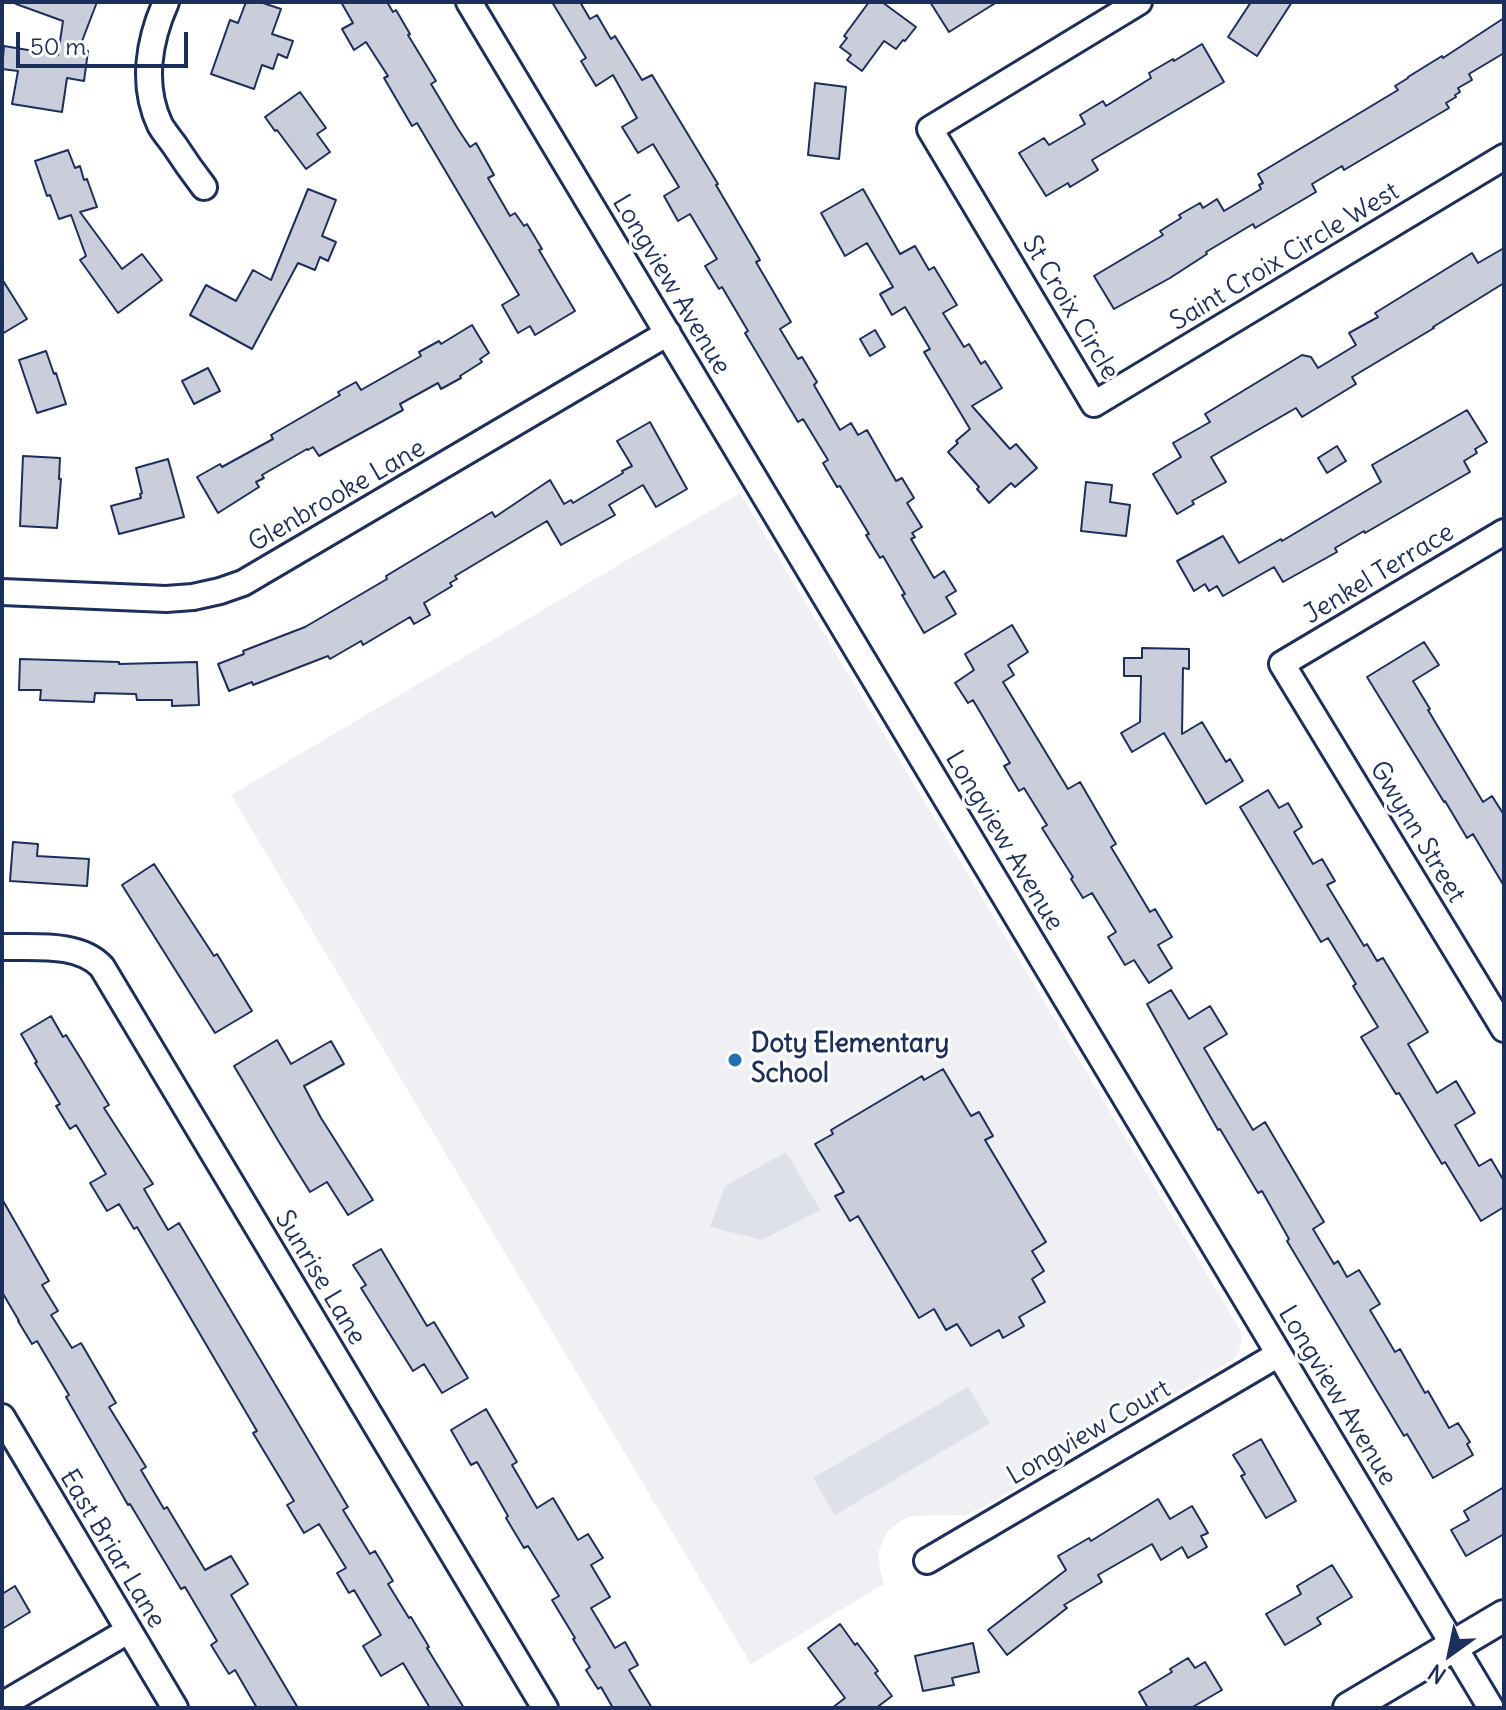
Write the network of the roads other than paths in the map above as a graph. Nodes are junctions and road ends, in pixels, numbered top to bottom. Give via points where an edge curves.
1 (166, 2) edge
2 (469, 2) edge
3 (1139, 2) edge
4 (1504, 157) edge
5 (204, 187) dead end
6 (668, 333) junction
7 (1094, 404) joint
8 (1504, 532) edge
9 (2, 592) edge
10 (1282, 664) joint
11 (2, 947) edge
12 (1504, 1029) edge
13 (1279, 1354) junction
14 (2, 1417) edge
15 (927, 1561) dead end
16 (1504, 1616) edge
17 (128, 1631) junction
18 (1454, 1646) junction
19 (2, 1705) edge
20 (175, 1708) edge
21 (545, 1708) edge
22 (1349, 1708) edge
23 (1491, 1708) edge

1 - 5 street via 149,55 152,100 160,125
2 - 6 street, Longview Avenue
3 - 7 street, St Croix Circle via 930,129
4 - 7 street, Saint Croix Circle West
6 - 9 street, Glenbrooke Lane via 243,583 166,599
6 - 13 street, Longview Avenue
8 - 10 street, Jenkel Terrace
10 - 12 street, Gwynn Street
11 - 21 street, Sunrise Lane via 78,951 102,967
13 - 15 street, Longview Court
13 - 18 street, Longview Avenue
14 - 17 street, East Briar Lane
16 - 18 street
17 - 19 street
17 - 20 street, East Briar Lane
18 - 22 street
18 - 23 street, Longview Avenue

